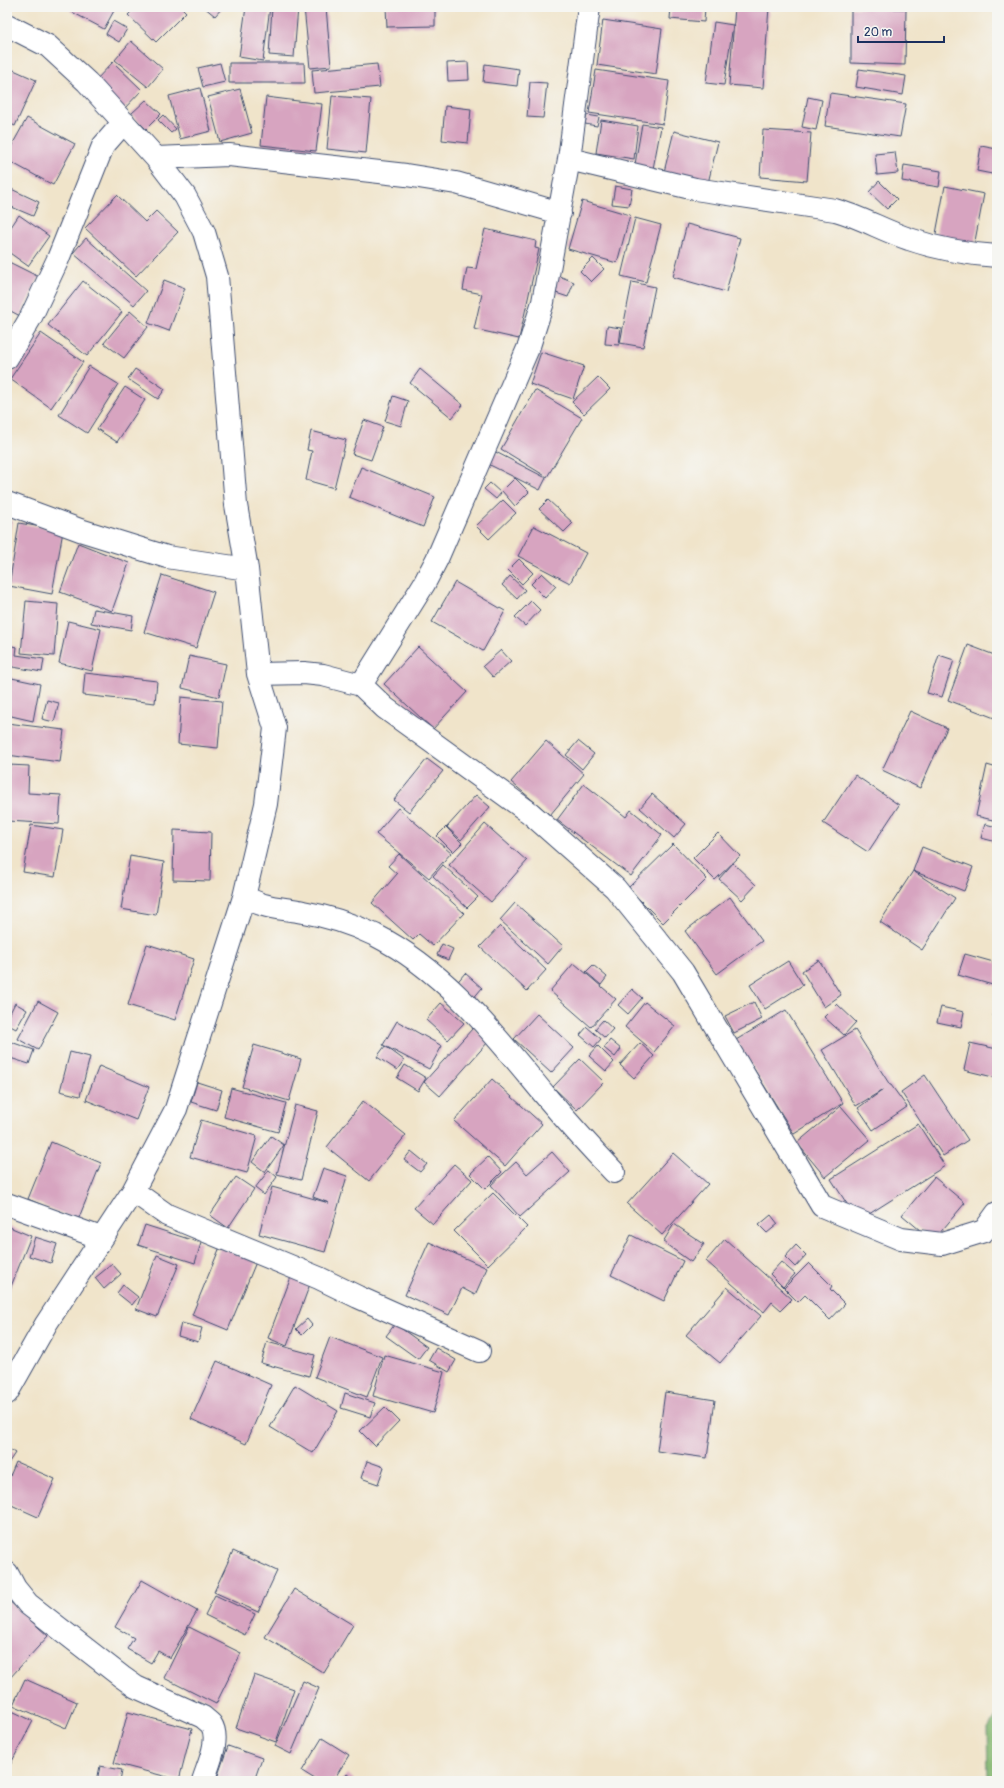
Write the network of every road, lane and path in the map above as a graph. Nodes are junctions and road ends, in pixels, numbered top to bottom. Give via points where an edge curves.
1 (589, 7) edge
2 (7, 25) edge
3 (124, 122) junction
4 (156, 158) junction
5 (569, 159) junction
6 (560, 213) junction
7 (997, 256) edge
8 (7, 358) edge
9 (7, 503) edge
10 (247, 569) junction
11 (258, 674) junction
12 (361, 685) junction
13 (244, 897) junction
14 (614, 1172) dead end
15 (133, 1190) junction
16 (7, 1204) edge
17 (997, 1213) edge
18 (100, 1238) junction
19 (479, 1351) dead end
20 (7, 1393) edge
21 (7, 1573) edge
22 (203, 1781) edge

1 - 5 street
2 - 3 street via 48,46 87,82
3 - 4 street
3 - 8 street via 103,146 58,259 31,317
4 - 6 street via 229,155 406,175 456,183
4 - 10 street via 185,196 204,232 217,276 236,505
5 - 6 street
5 - 7 street via 695,189 835,210 854,215 909,239 958,252
6 - 12 street via 543,302 529,346 437,559
9 - 10 street via 80,530 167,557
10 - 11 street
11 - 12 street via 323,675
11 - 13 street via 275,728 266,804
12 - 17 street via 385,708 530,813 615,888 683,972 822,1206 901,1239 942,1244 984,1231
13 - 14 street via 264,905 342,921 375,935 418,962 445,983 483,1022 584,1141
13 - 15 street via 176,1109
15 - 18 street
15 - 19 street via 167,1215 319,1278
16 - 18 street
18 - 20 street via 46,1324
21 - 22 street via 28,1604 122,1677 136,1687 203,1717 210,1724 214,1744

